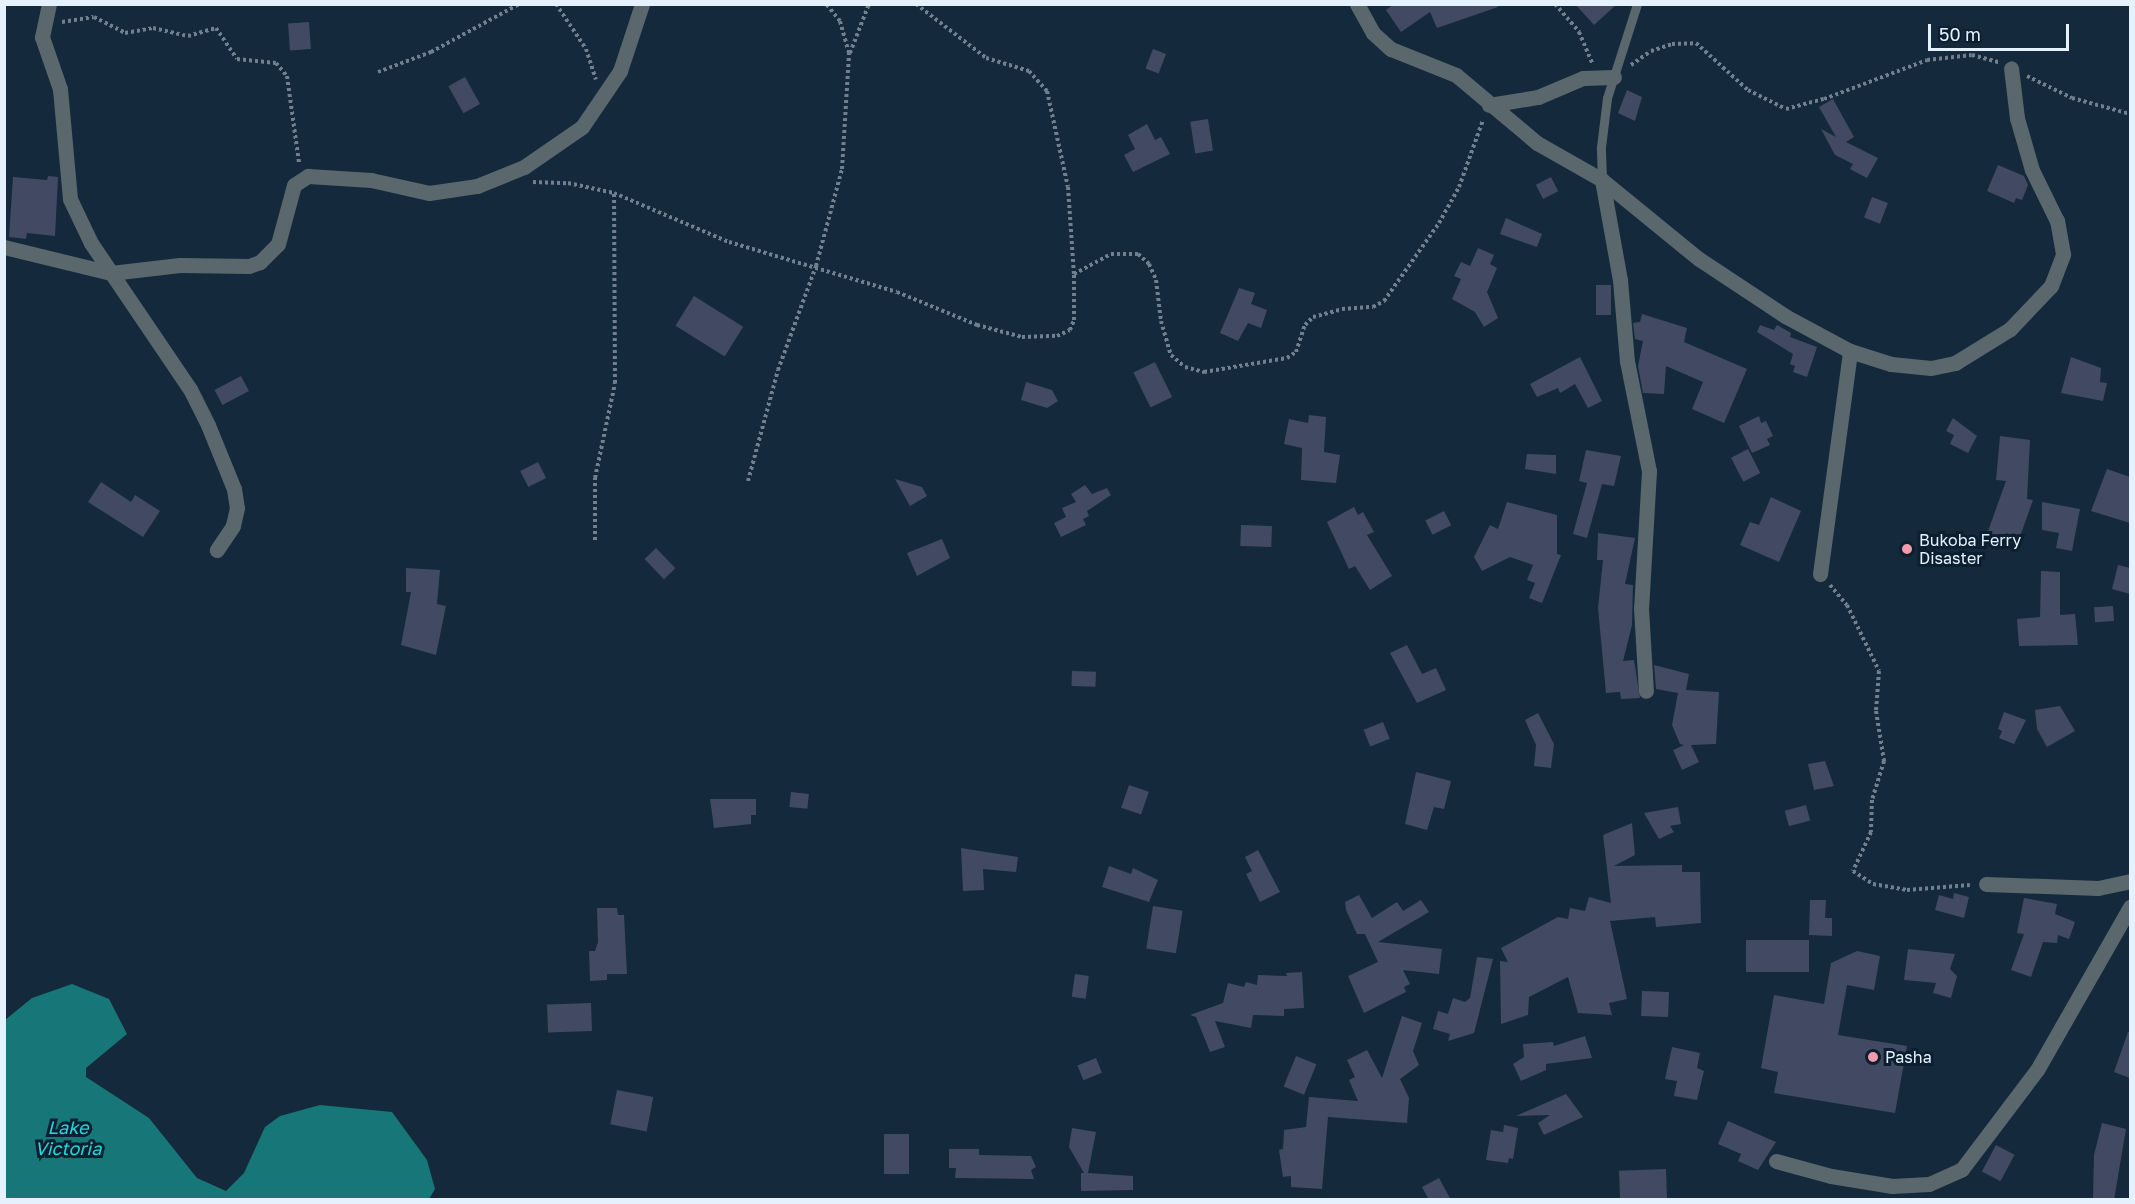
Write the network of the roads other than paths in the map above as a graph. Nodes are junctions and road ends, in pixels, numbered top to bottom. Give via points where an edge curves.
1 (49, 4) edge
2 (642, 4) edge
3 (1357, 4) edge
4 (1637, 4) edge
5 (2011, 68) road end
6 (1614, 77) junction
7 (1489, 105) junction
8 (1602, 180) junction
9 (4, 247) edge
10 (111, 273) junction
11 (1850, 351) junction
12 (217, 550) dead end
13 (1820, 574) road end
14 (1646, 691) dead end
15 (2130, 881) edge
16 (1986, 884) road end
17 (2130, 908) edge
18 (1776, 1161) dead end

1 - 10 street via 42,27 60,90 70,199 77,218
2 - 10 street via 620,71 602,103 582,127 524,166 460,192 429,193 393,184 319,175 301,179 294,185 278,244 260,262 230,267 157,266
3 - 7 street via 1373,33 1391,49 1456,75
4 - 6 lane
5 - 11 street via 2017,118 2029,160 2057,221 2063,254 2051,286 2010,329 1955,363 1931,368 1891,364
6 - 7 street via 1570,81 1524,101
6 - 8 lane via 1603,125
7 - 8 street via 1537,143
8 - 11 street via 1699,259 1785,316
8 - 14 street via 1620,280 1627,361 1649,471 1641,609
9 - 10 street
10 - 12 street via 190,389 234,489 237,508 233,526
11 - 13 street
15 - 16 street via 2098,888
17 - 18 street via 2037,1070 1962,1168 1929,1184 1892,1186 1831,1176

